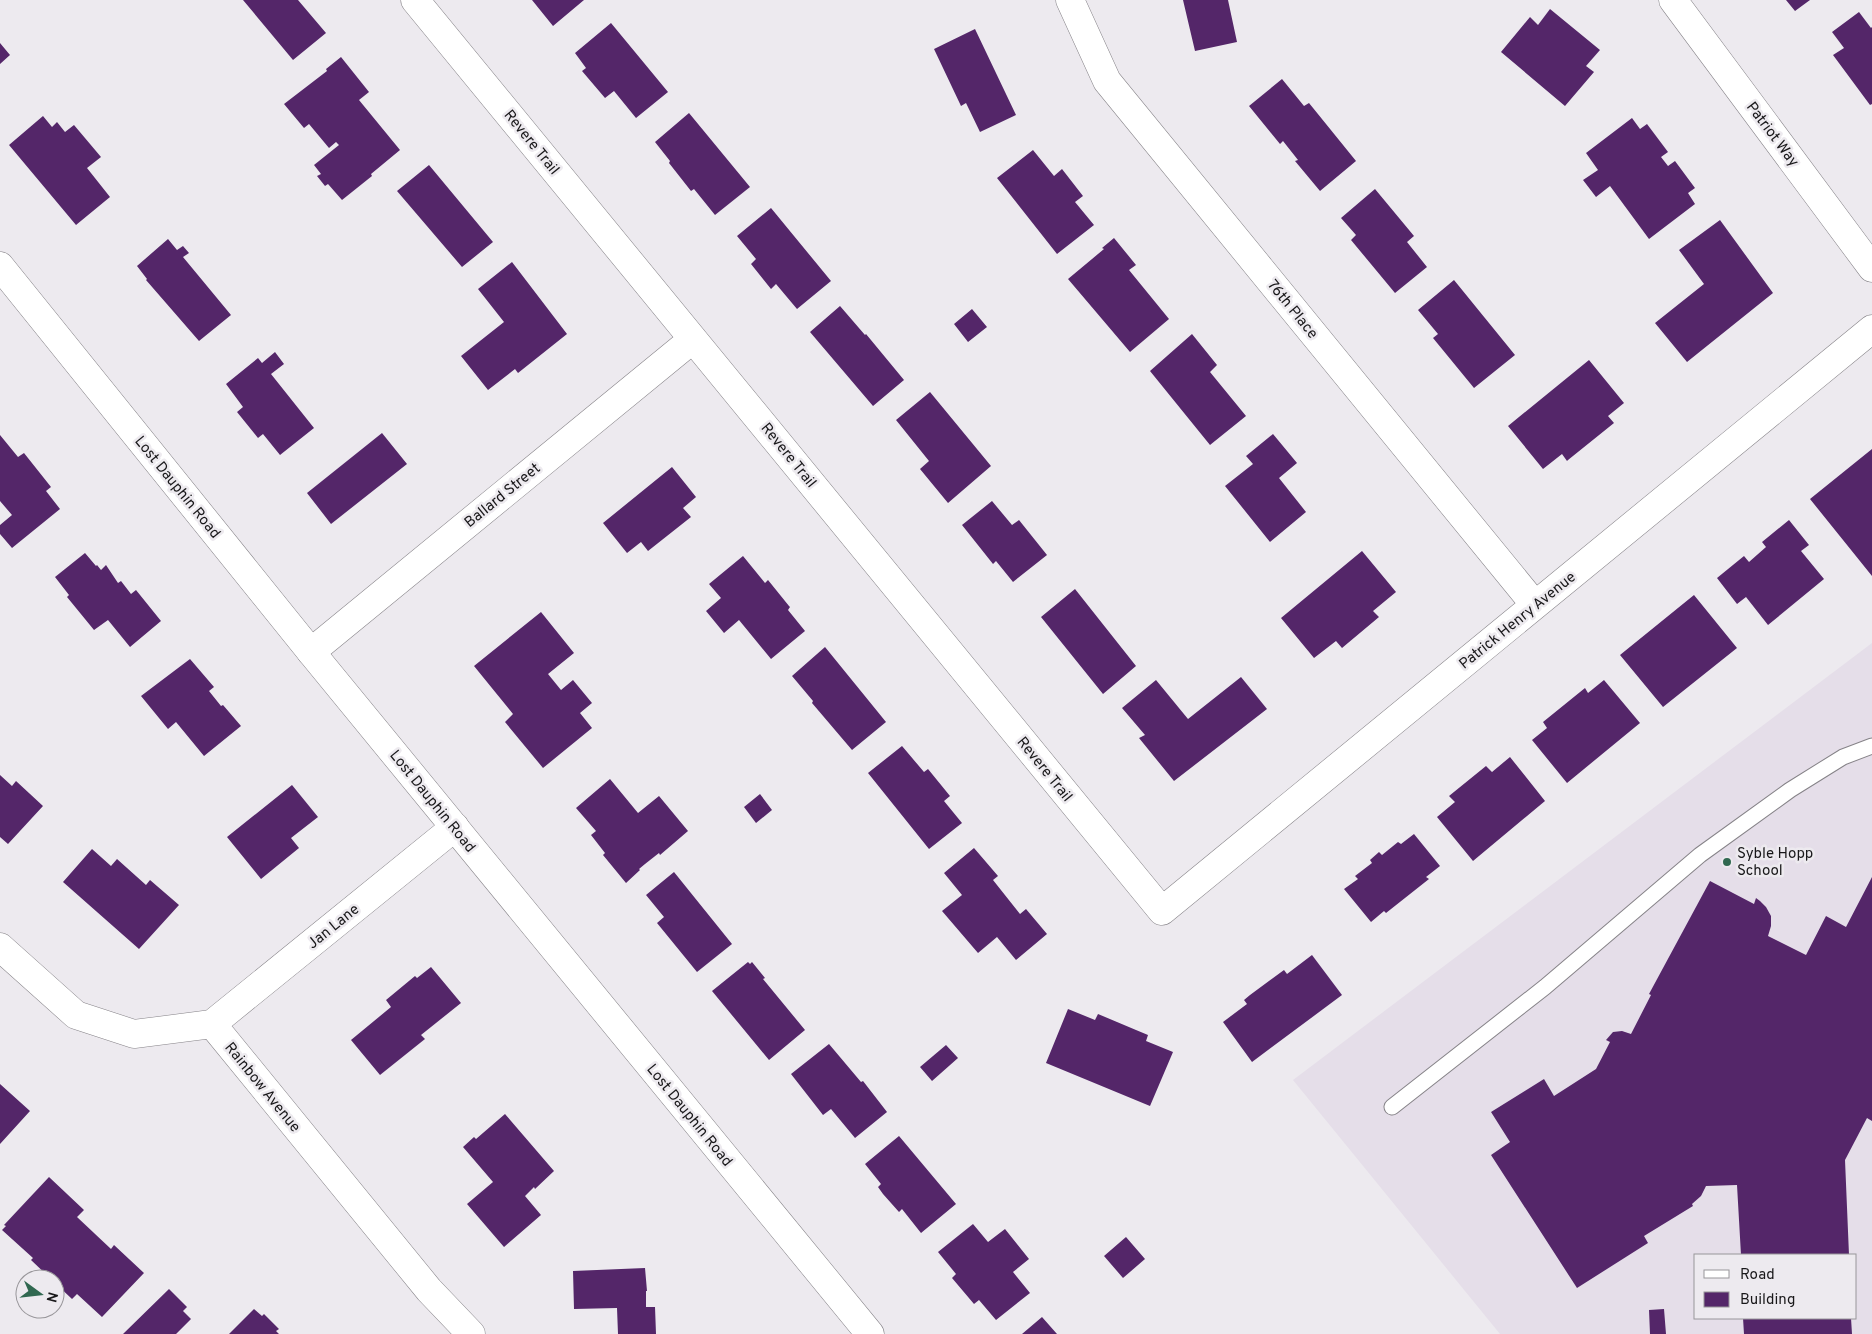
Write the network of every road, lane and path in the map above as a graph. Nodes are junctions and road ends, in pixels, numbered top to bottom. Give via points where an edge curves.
1 (415, 0) edge
2 (1070, 0) edge
3 (1673, 0) edge
4 (0, 266) edge
5 (1872, 268) edge
6 (1872, 329) edge
7 (693, 339) junction
8 (1535, 605) junction
9 (311, 652) junction
10 (1872, 746) edge
11 (455, 827) junction
12 (1162, 911) joint
13 (0, 947) edge
14 (212, 1024) junction
15 (1392, 1107) dead end
16 (471, 1334) edge
17 (870, 1334) edge

1 - 7 street, Revere Trail
2 - 8 street, 76th Place via 1107,81
3 - 5 street, Patriot Way
4 - 9 street, Lost Dauphin Road
6 - 8 street, Patrick Henry Avenue
7 - 9 street, Ballard Street
7 - 12 street, Revere Trail
8 - 12 street, Patrick Henry Avenue
9 - 11 street, Lost Dauphin Road
10 - 15 lane via 1844,757 1790,790 1700,855 1545,987
11 - 14 street, Jan Lane
11 - 17 street, Lost Dauphin Road
13 - 14 street via 76,1015 134,1034
14 - 16 street, Rainbow Avenue via 429,1290

